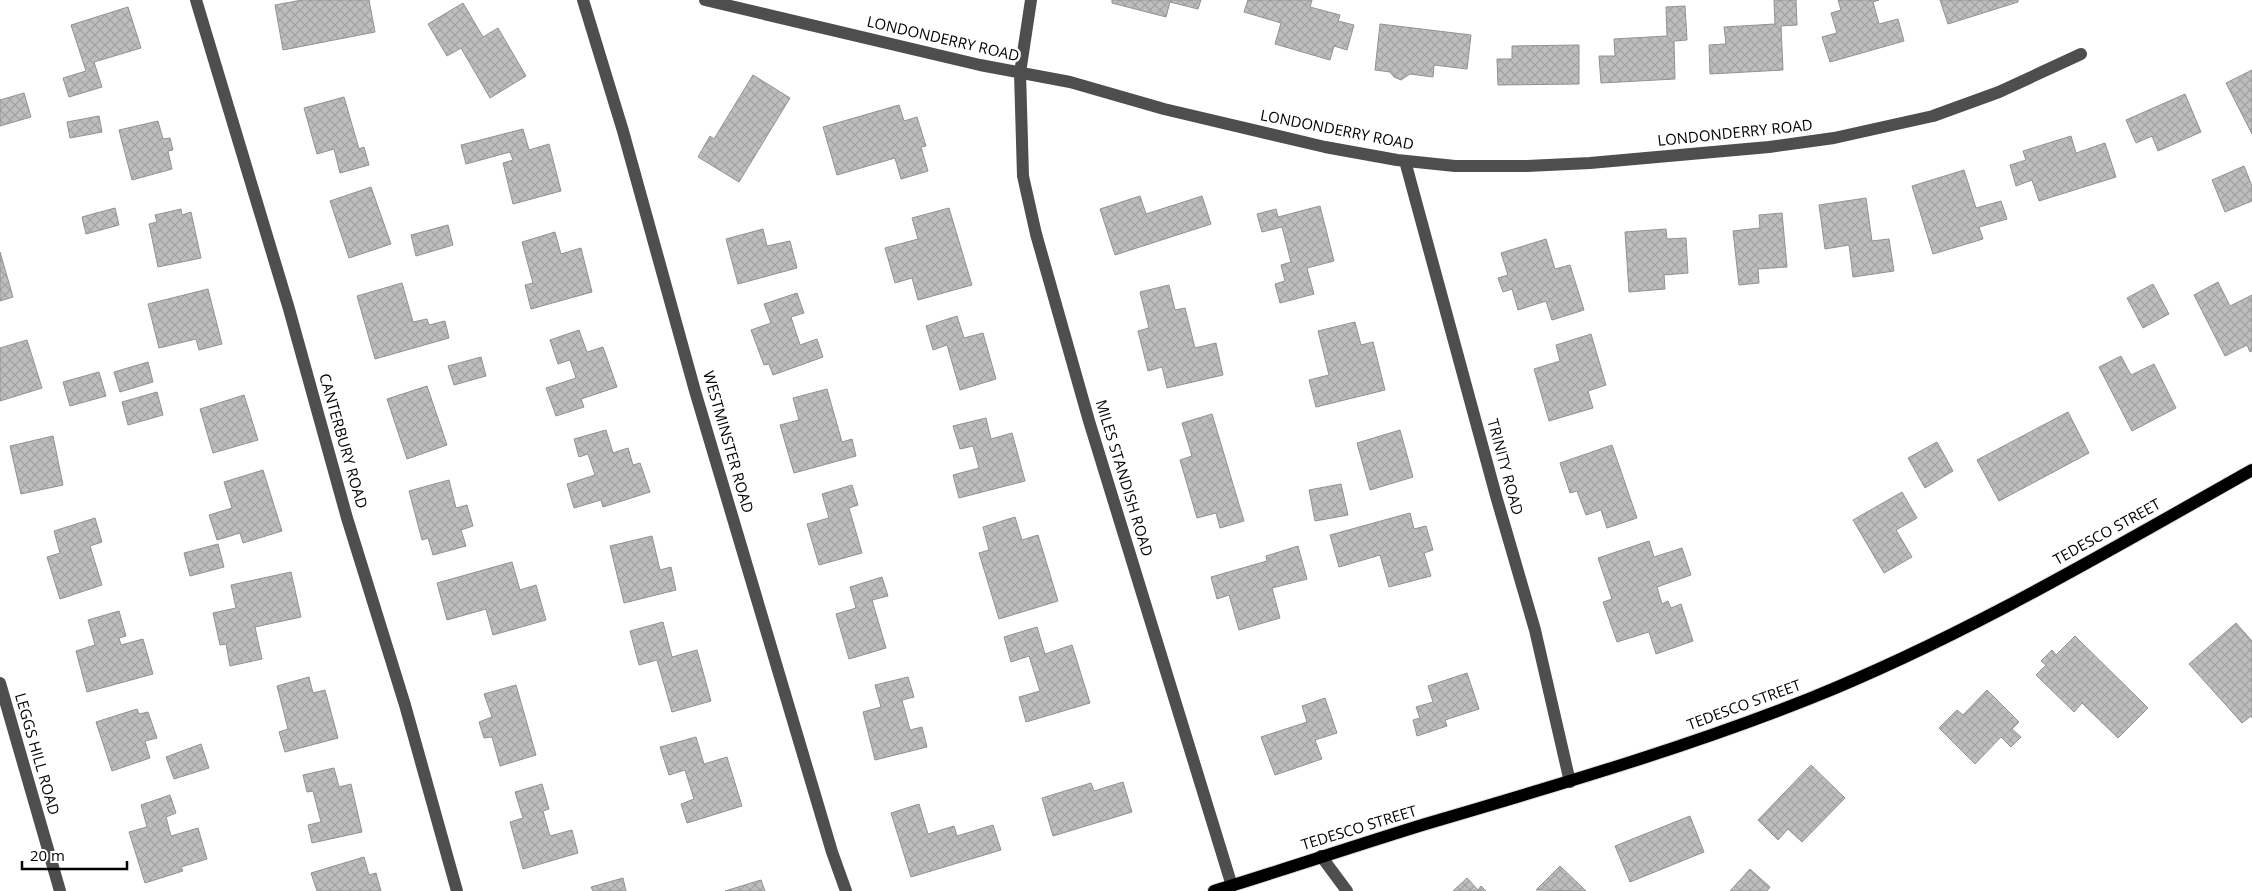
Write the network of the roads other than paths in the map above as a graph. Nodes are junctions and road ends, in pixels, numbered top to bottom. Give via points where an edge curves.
1 (196, 0) edge
2 (583, 0) edge
3 (705, 0) edge
4 (1031, 0) edge
5 (2082, 54) dead end
6 (1020, 73) junction
7 (1405, 161) junction
8 (2252, 470) edge
9 (0, 683) edge
10 (1570, 782) junction
11 (1321, 856) junction
12 (1232, 886) junction
13 (60, 891) edge
14 (457, 891) edge
15 (846, 891) edge
16 (1214, 891) edge
17 (1347, 891) edge

1 - 14 street, CANTERBURY ROAD via 289,308 347,518 405,704
2 - 15 street, WESTMINSTER ROAD via 695,391
3 - 6 street, LONDONDERRY ROAD
4 - 6 street, MILES STANDISH ROAD
5 - 7 street, LONDONDERRY ROAD via 1999,92 1933,116 1834,138 1713,153 1581,164 1456,166
6 - 7 street, LONDONDERRY ROAD via 1070,82 1164,109 1325,148
6 - 12 street, MILES STANDISH ROAD via 1023,176 1038,243 1089,421
7 - 10 street, TRINITY ROAD via 1535,630
8 - 10 main road, TEDESCO STREET via 1931,645 1812,698
9 - 13 street, LEGGS HILL ROAD
10 - 11 main road, TEDESCO STREET
11 - 12 main road, TEDESCO STREET
11 - 17 street
12 - 16 main road, TEDESCO STREET

